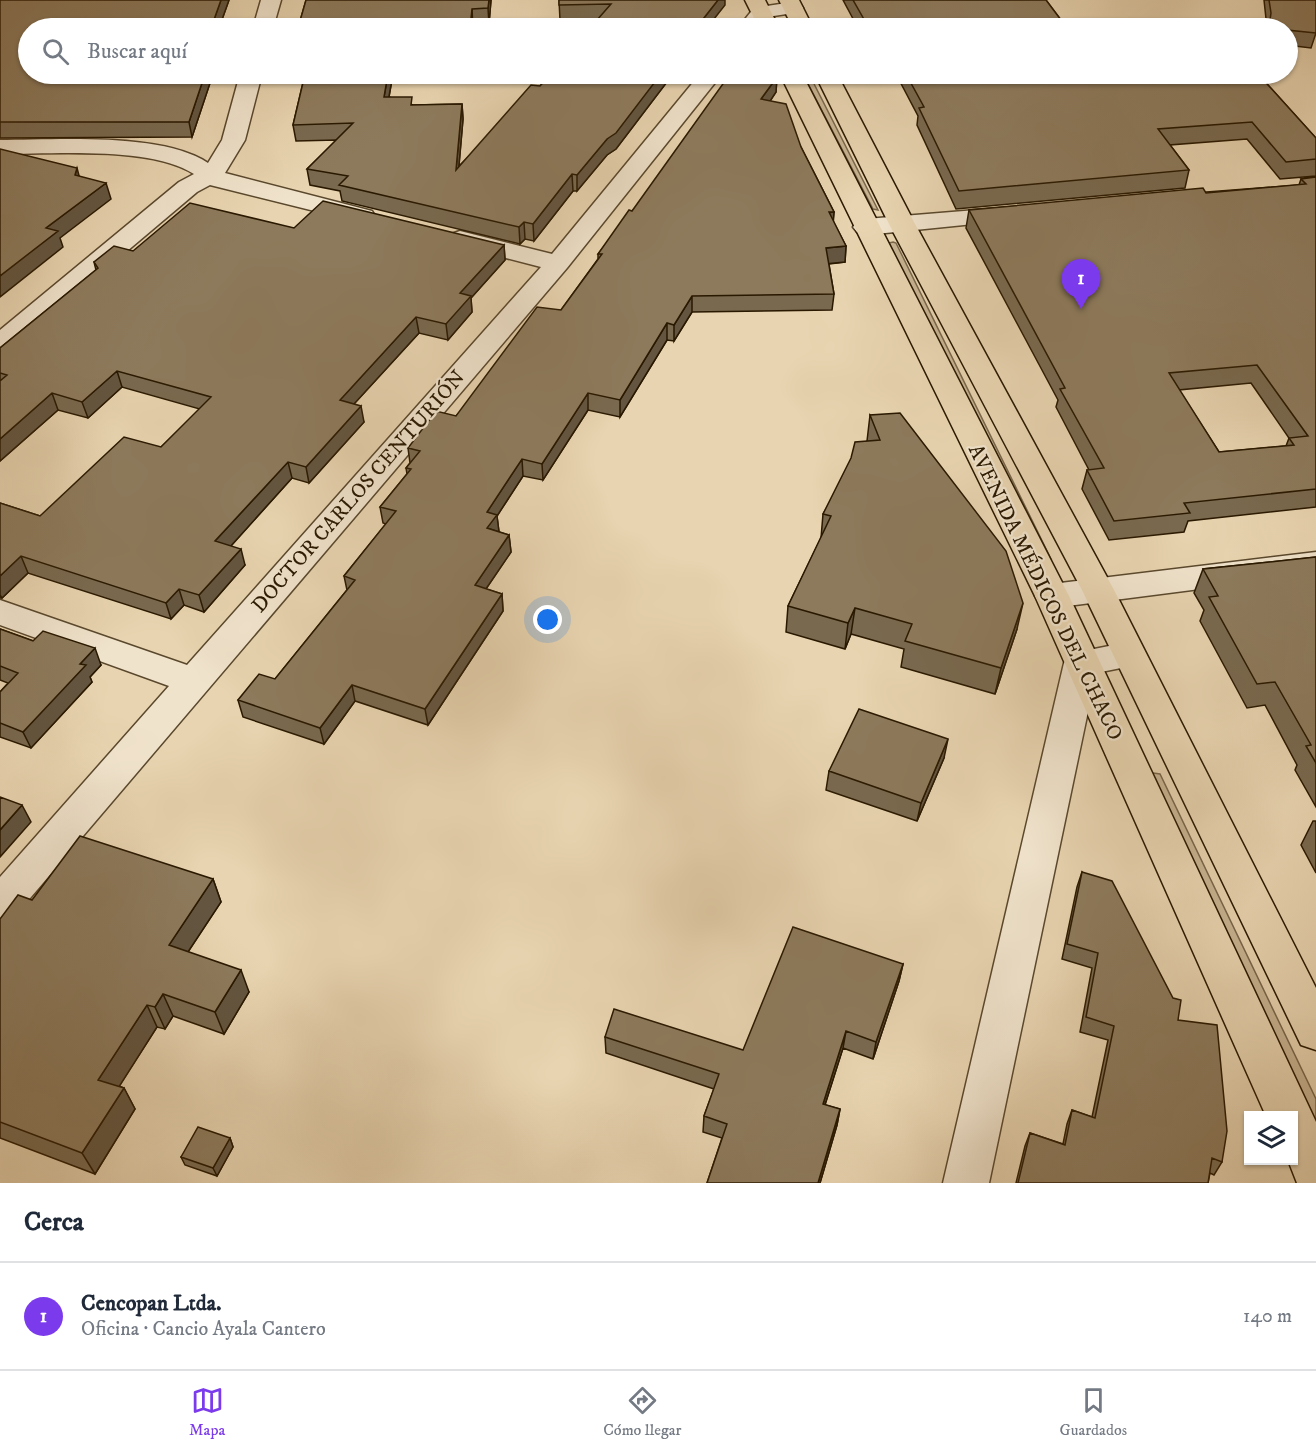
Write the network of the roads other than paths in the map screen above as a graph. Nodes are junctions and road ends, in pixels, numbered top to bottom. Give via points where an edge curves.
1 (271, 0) edge
2 (791, 4) edge
3 (762, 14) edge
4 (266, 18) edge
5 (798, 18) edge
6 (248, 84) edge
7 (703, 84) edge
8 (796, 84) edge
9 (831, 84) edge
10 (0, 147) edge
11 (211, 174) junction
12 (1032, 212) edge
13 (383, 220) edge
14 (902, 224) junction
15 (866, 227) junction
16 (441, 234) edge
17 (558, 262) junction
18 (0, 344) edge
19 (1316, 563) edge
20 (1098, 590) junction
21 (1052, 596) junction
22 (0, 612) edge
23 (1129, 655) junction
24 (1081, 663) junction
25 (193, 681) junction
26 (0, 905) edge
27 (1316, 1031) edge
28 (1287, 1111) edge
29 (1298, 1135) edge
30 (1316, 1173) edge
31 (966, 1183) edge

1 - 4 street
2 - 3 street
2 - 5 main road
6 - 11 street via 226,158
7 - 17 street, DOCTOR CARLOS CENTURIÓN
8 - 15 main road, AVENIDA MÉDICOS DEL CHACO
9 - 14 main road, AVENIDA MÉDICOS DEL CHACO
10 - 11 street via 112,148 167,154 190,160
11 - 13 street via 220,181
11 - 18 street via 188,187
12 - 14 street
14 - 15 street
14 - 20 main road, AVENIDA MÉDICOS DEL CHACO
15 - 21 main road, AVENIDA MÉDICOS DEL CHACO
16 - 17 street
17 - 25 street, DOCTOR CARLOS CENTURIÓN
19 - 20 street
20 - 21 street
20 - 23 main road, AVENIDA MÉDICOS DEL CHACO
21 - 24 main road, AVENIDA MÉDICOS DEL CHACO
22 - 25 street
23 - 24 street
23 - 27 main road, AVENIDA MÉDICOS DEL CHACO
24 - 28 main road, AVENIDA MÉDICOS DEL CHACO
24 - 31 street
25 - 26 street, DOCTOR CARLOS CENTURIÓN
29 - 30 main road

